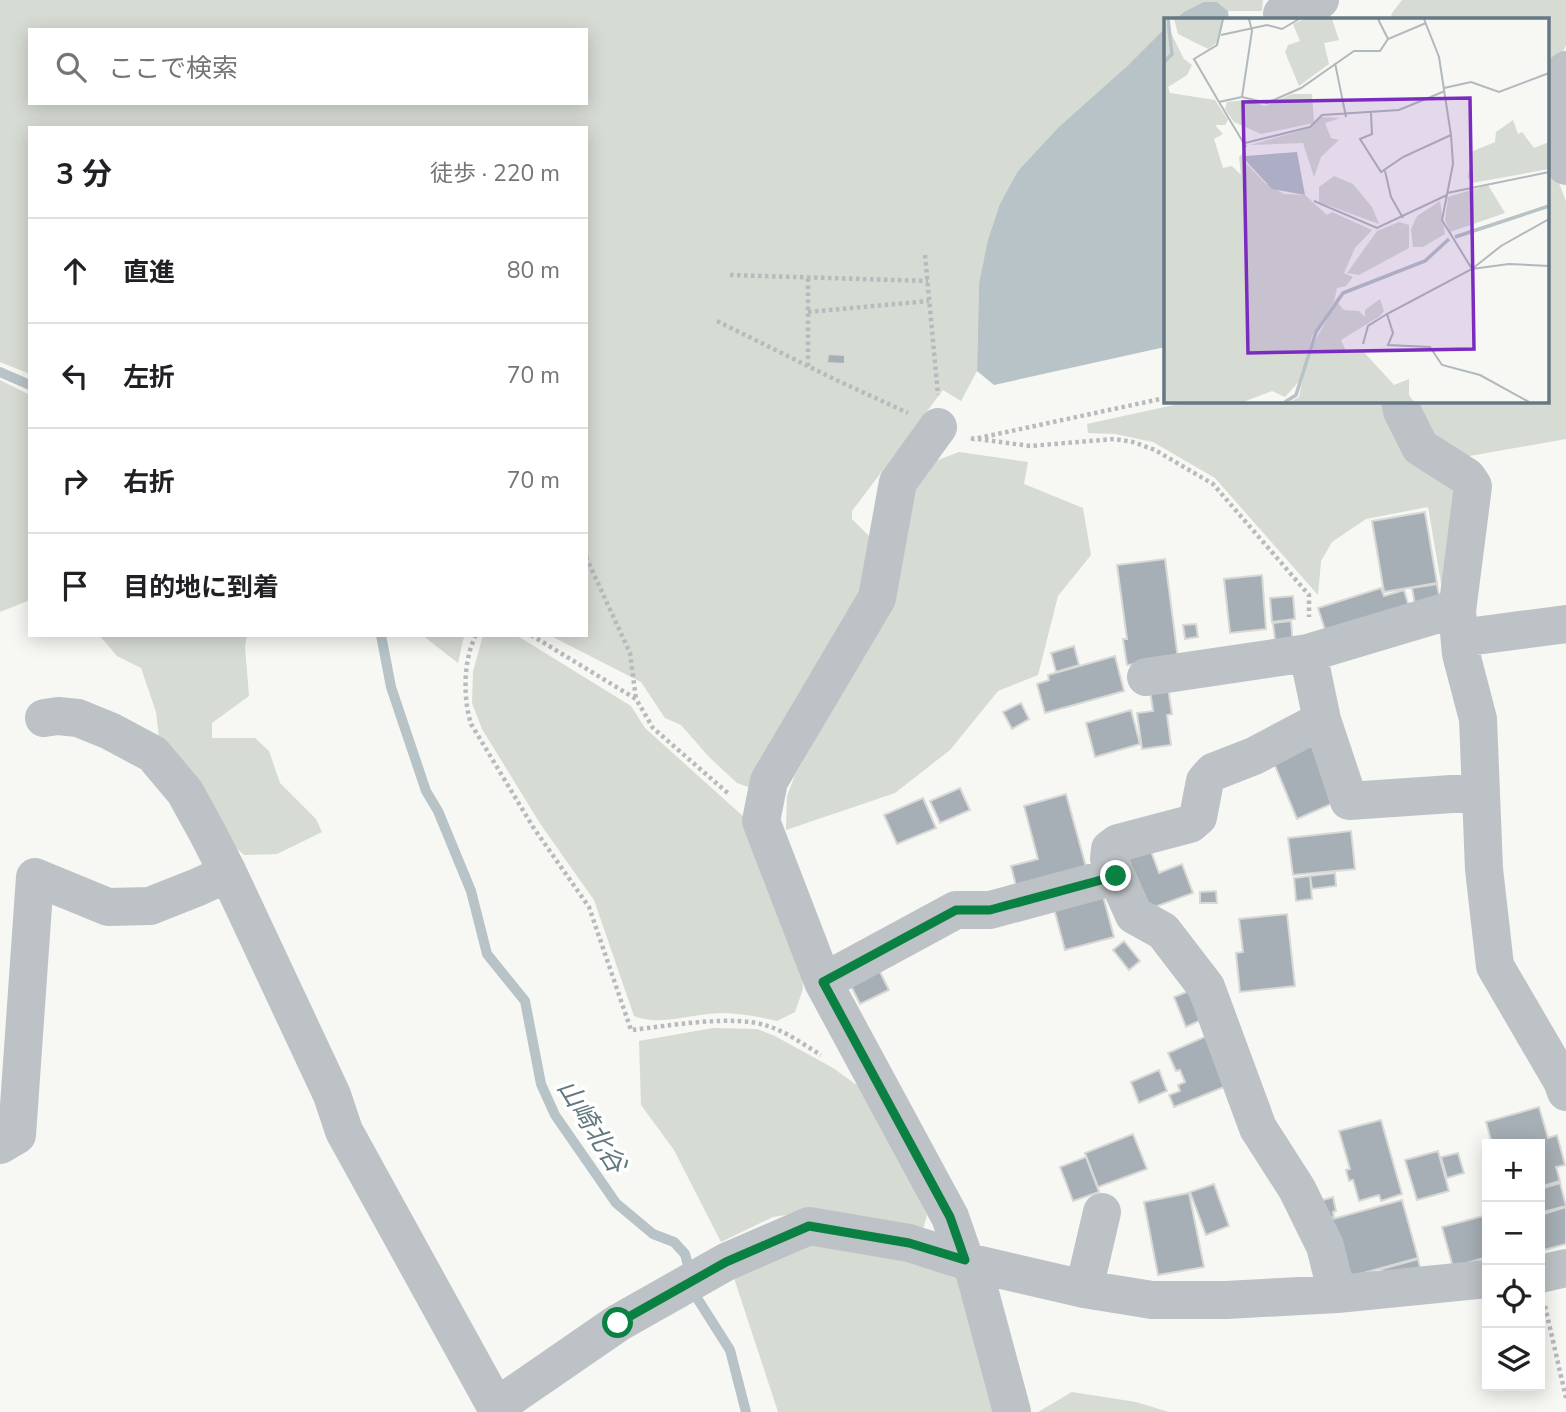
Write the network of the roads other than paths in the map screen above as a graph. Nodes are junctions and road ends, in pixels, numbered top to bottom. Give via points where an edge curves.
1 (1566, 70) edge
2 (1566, 166) edge
3 (1400, 402) edge
4 (938, 427) road end
5 (1566, 624) edge
6 (1458, 625) junction
7 (1308, 653) junction
8 (1146, 677) dead end
9 (44, 718) dead end
10 (1322, 720) junction
11 (1481, 792) junction
12 (228, 873) junction
13 (1116, 876) junction
14 (823, 982) junction
15 (1566, 1092) edge
16 (0, 1145) edge
17 (1102, 1212) dead end
18 (969, 1261) junction
19 (1566, 1268) edge
20 (1482, 1280) edge
21 (1545, 1283) edge
22 (1084, 1289) junction
23 (1337, 1294) junction
24 (500, 1410) edge
25 (1012, 1412) edge

1 - 2 street via 1554,108 1557,144
3 - 6 street via 1420,447 1467,477 1473,486
4 - 14 street via 898,482 877,598 769,781 764,804 761,821
5 - 6 street
6 - 7 street via 1445,612
6 - 11 street via 1478,719
7 - 8 street
7 - 10 street
9 - 12 street via 78,719 153,754 185,792
10 - 11 street via 1349,802
10 - 13 street via 1254,757 1213,772 1205,781 1198,817 1190,824 1110,849
11 - 15 street via 1495,966
12 - 16 street via 150,906 108,907 35,877 17,1135
12 - 24 street via 332,1095 344,1131
13 - 14 street via 990,910 956,910
13 - 23 street via 1134,915 1163,931 1206,987 1258,1128 1297,1189 1325,1246
14 - 18 street via 950,1217
17 - 22 street
18 - 22 street
18 - 24 street via 909,1243 809,1226 726,1262 618,1323
18 - 25 street
19 - 21 street
20 - 23 street
22 - 23 street via 1152,1300

